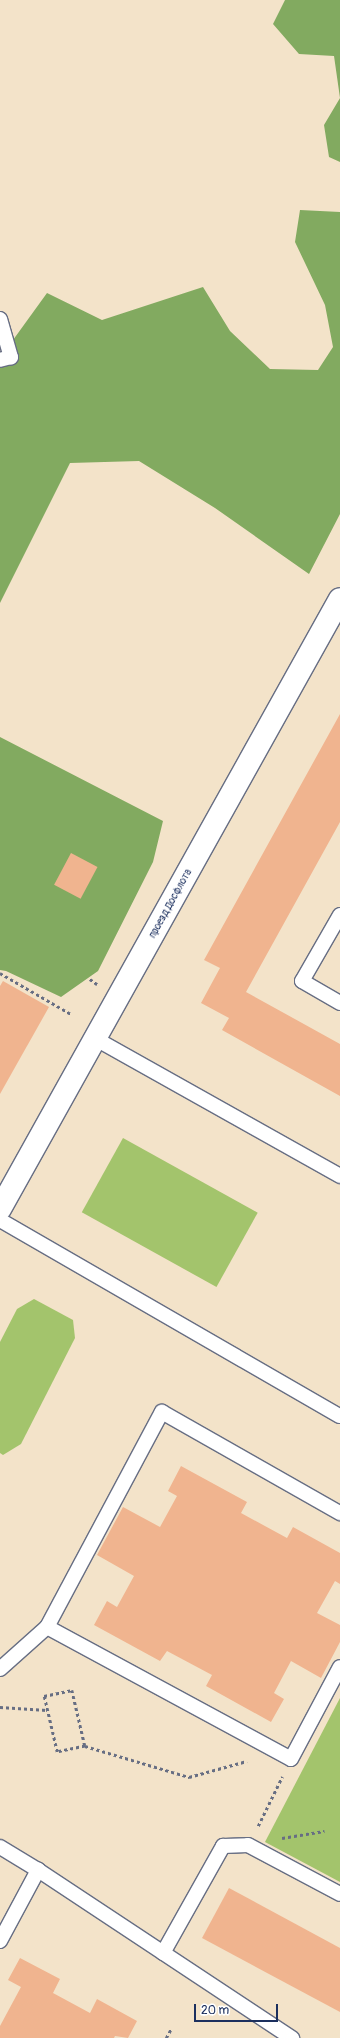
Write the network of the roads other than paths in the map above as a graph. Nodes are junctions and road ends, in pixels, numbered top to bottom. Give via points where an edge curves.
1 (0, 319) edge
2 (0, 360) edge
3 (340, 599) edge
4 (340, 915) edge
5 (340, 1003) edge
6 (96, 1039) junction
7 (340, 1176) edge
8 (0, 1209) edge
9 (0, 1220) edge
10 (340, 1416) edge
11 (340, 1513) edge
12 (47, 1627) junction
13 (340, 1667) edge
14 (0, 1669) edge
15 (0, 1847) edge
16 (38, 1870) junction
17 (340, 1894) edge
18 (0, 1941) edge
19 (163, 1953) junction
20 (292, 2038) edge

1 - 2 lane via 11,357
3 - 6 street, проезд Досфлота
4 - 5 lane via 302,981
6 - 7 lane
6 - 8 street, проезд Досфлота
9 - 10 lane
11 - 12 lane via 162,1412
12 - 13 lane via 292,1759
12 - 14 lane
15 - 16 lane
16 - 18 lane
16 - 19 lane
17 - 19 lane via 248,1845 223,1846
19 - 20 lane

